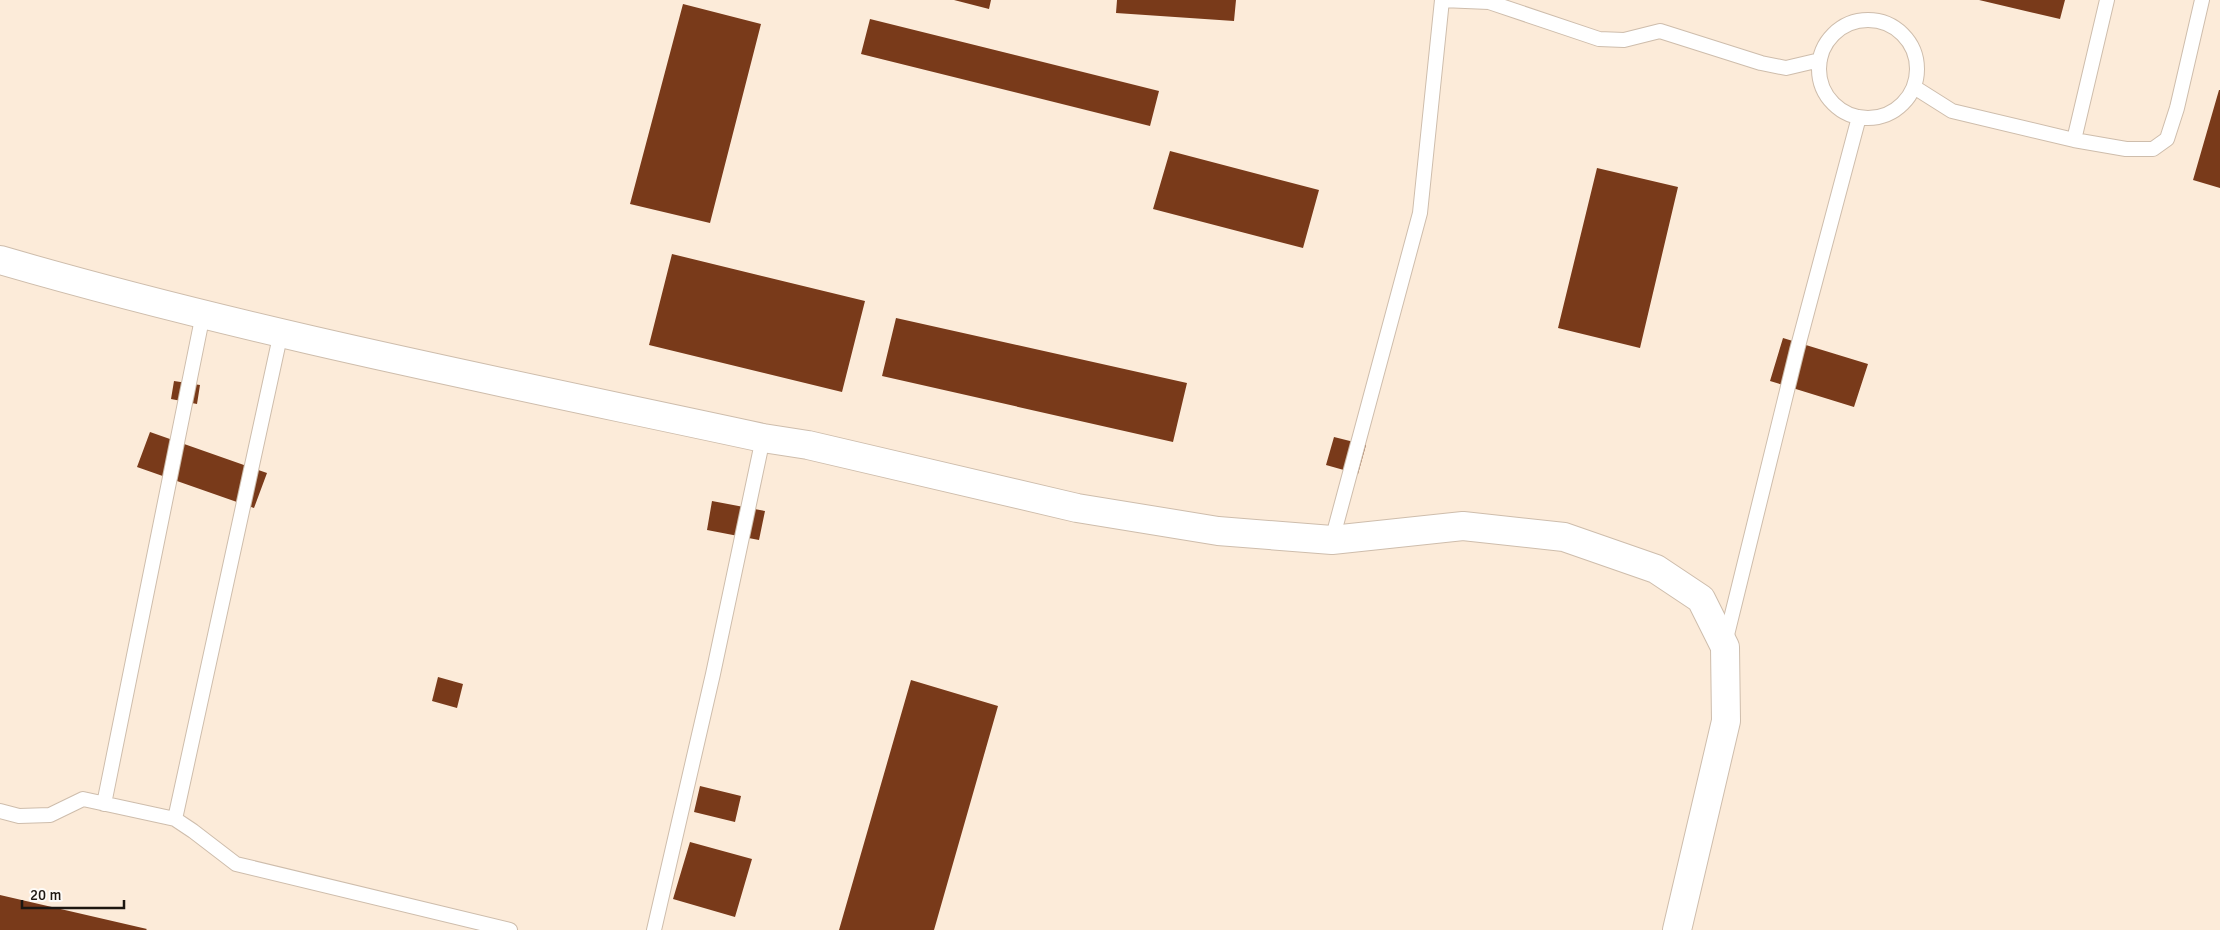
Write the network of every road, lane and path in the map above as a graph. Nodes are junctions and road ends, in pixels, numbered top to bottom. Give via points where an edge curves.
1 (2107, 0) edge
2 (2202, 0) edge
3 (1489, 1) edge
4 (1820, 60) junction
5 (1914, 87) junction
6 (1859, 118) junction
7 (2074, 140) junction
8 (0, 260) edge
9 (202, 314) junction
10 (280, 332) junction
11 (763, 438) junction
12 (1332, 540) junction
13 (1724, 647) junction
14 (104, 804) junction
15 (0, 811) edge
16 (175, 819) junction
17 (510, 930) edge
18 (654, 930) edge
19 (1677, 930) edge

1 - 7 lane
2 - 7 lane via 2167,139 2153,149 2126,149
3 - 4 lane via 1599,39 1624,40 1660,31 1786,68
3 - 12 lane via 1442,0 1420,213
4 - 5 lane via 1826,44 1852,23 1863,20 1889,24 1903,34 1914,52 1917,69
4 - 6 lane via 1820,78 1825,94 1843,111
5 - 6 lane via 1892,112 1875,118
5 - 7 lane via 1952,111
6 - 13 lane via 1797,350
8 - 9 street
9 - 10 street
9 - 14 lane
10 - 11 street
10 - 16 lane
11 - 12 street via 808,445 1077,508 1218,531
11 - 18 lane
12 - 13 street via 1463,526 1564,537 1656,569 1701,599
13 - 19 street via 1726,721
14 - 15 lane via 83,799 50,815 19,816
14 - 16 lane
16 - 17 lane via 236,864

